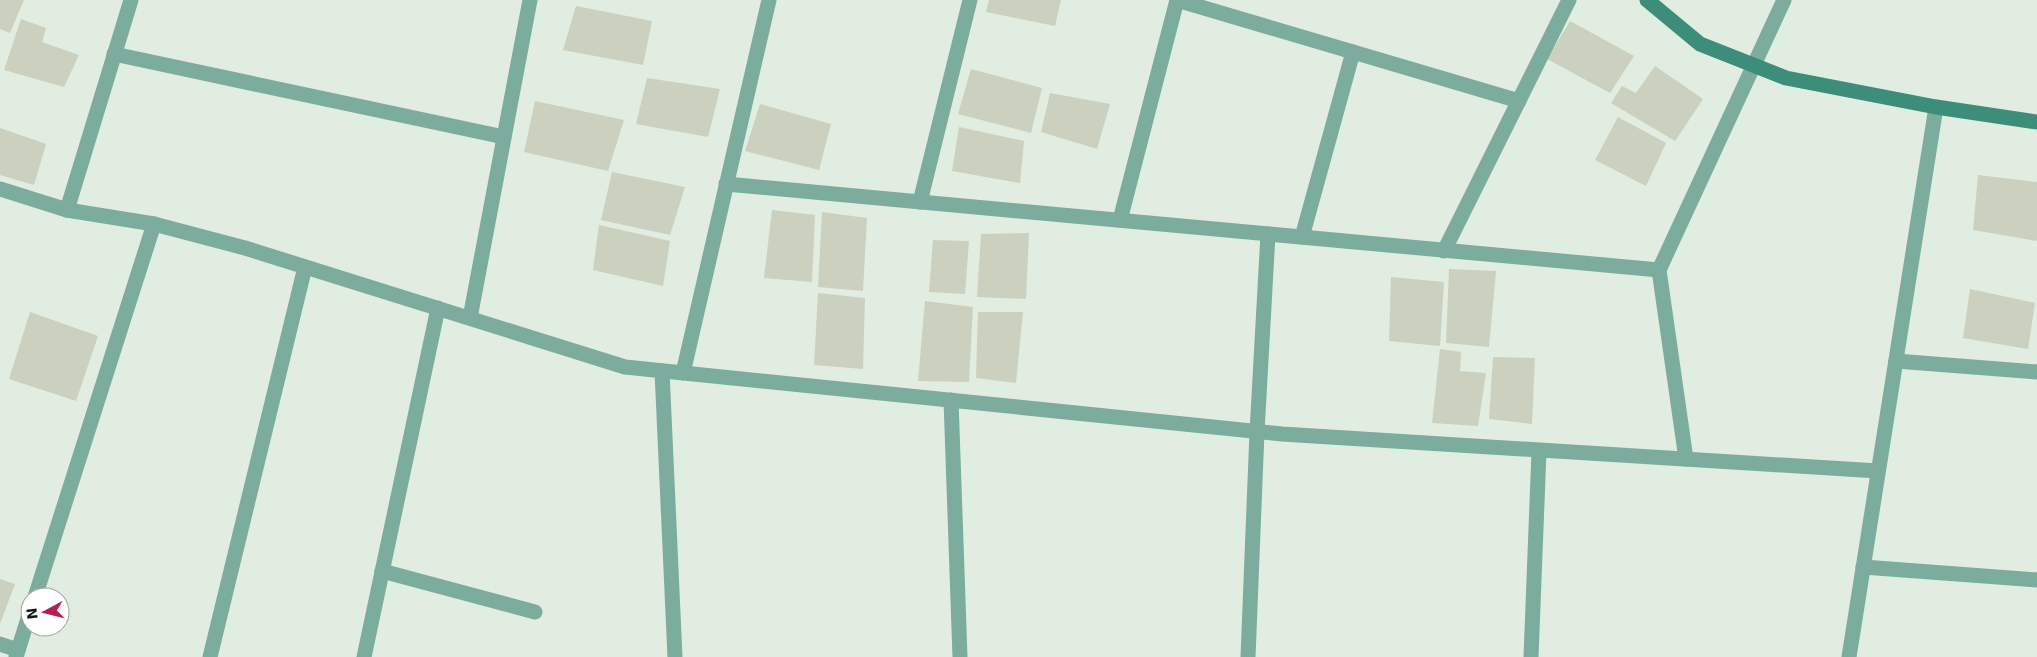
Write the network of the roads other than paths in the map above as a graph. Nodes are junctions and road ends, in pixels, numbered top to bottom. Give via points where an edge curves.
1 (131, 0) edge
2 (530, 0) edge
3 (768, 0) edge
4 (970, 0) edge
5 (1177, 0) edge
6 (1570, 0) edge
7 (1647, 0) edge
8 (1784, 0) edge
9 (1353, 52) junction
10 (114, 54) junction
11 (1754, 66) junction
12 (1519, 101) junction
13 (1936, 107) junction
14 (2037, 122) edge
15 (504, 137) junction
16 (726, 184) junction
17 (0, 189) edge
18 (920, 202) junction
19 (67, 210) junction
20 (1120, 220) junction
21 (154, 224) junction
22 (1268, 234) junction
23 (1302, 237) junction
24 (1444, 250) junction
25 (305, 267) junction
26 (1659, 270) junction
27 (438, 308) junction
28 (470, 318) junction
29 (1896, 361) junction
30 (662, 371) junction
31 (2037, 372) edge
32 (683, 373) junction
33 (951, 400) junction
34 (1257, 432) junction
35 (1539, 451) junction
36 (1686, 460) junction
37 (1878, 471) junction
38 (1863, 567) junction
39 (382, 571) junction
40 (2037, 580) edge
41 (38, 587) edge
42 (535, 612) dead end
43 (22, 637) edge
44 (0, 644) edge
45 (17, 653) edge
46 (210, 657) edge
47 (364, 657) edge
48 (675, 657) edge
49 (960, 657) edge
50 (1248, 657) edge
51 (1532, 657) edge
52 (1849, 657) edge

1 - 10 street
2 - 15 street
3 - 16 street
4 - 18 street
5 - 9 street
5 - 20 street
6 - 12 street
7 - 11 street via 1700,44
8 - 11 street
9 - 12 street
9 - 23 street
10 - 15 street
10 - 19 street
11 - 13 street via 1786,78
11 - 26 street
12 - 24 street
13 - 14 street
13 - 29 street
15 - 28 street
16 - 18 street
16 - 32 street
17 - 19 street
18 - 20 street
19 - 21 street
20 - 22 street
21 - 25 street
21 - 41 street
22 - 23 street
22 - 34 street
23 - 24 street
24 - 26 street
25 - 27 street
25 - 46 street
26 - 36 street
27 - 28 street
27 - 39 street
28 - 30 street via 625,367
29 - 31 street
29 - 37 street
30 - 32 street
30 - 48 street
32 - 33 street
33 - 34 street
33 - 49 street
34 - 35 street
34 - 50 street
35 - 36 street
35 - 51 street
36 - 37 street
37 - 38 street
38 - 40 street
38 - 52 street
39 - 42 street
39 - 47 street
43 - 45 street
44 - 45 street

